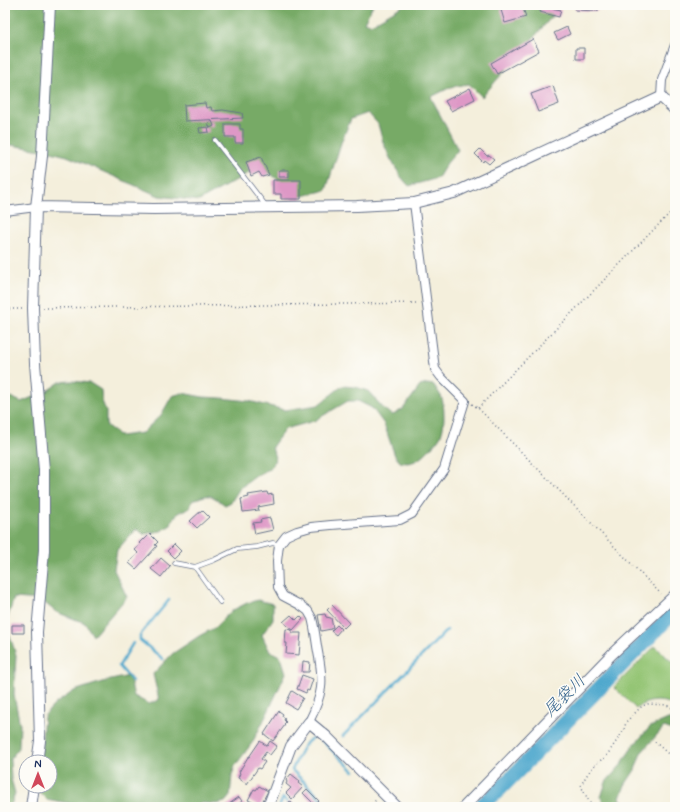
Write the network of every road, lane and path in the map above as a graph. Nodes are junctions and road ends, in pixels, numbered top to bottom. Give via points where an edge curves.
1 (50, 5) edge
2 (675, 44) edge
3 (661, 96) junction
4 (675, 110) edge
5 (215, 140) dead end
6 (414, 203) junction
7 (267, 207) junction
8 (36, 208) junction
9 (675, 208) edge
10 (5, 211) edge
11 (427, 303) junction
12 (33, 308) junction
13 (5, 309) edge
14 (465, 402) junction
15 (478, 408) junction
16 (279, 545) junction
17 (174, 563) dead end
18 (195, 567) junction
19 (672, 598) edge
20 (220, 602) dead end
21 (675, 710) edge
22 (309, 722) junction
23 (655, 742) dead end
24 (38, 754) edge
25 (675, 760) edge
26 (33, 794) edge
27 (32, 807) edge
28 (268, 807) edge
29 (398, 807) edge
30 (464, 807) edge
31 (592, 807) edge

1 - 8 street via 42,156
2 - 3 street via 662,80
3 - 4 street
3 - 6 street via 454,193
5 - 7 lane
6 - 7 street
6 - 11 street
7 - 8 street
8 - 10 street
8 - 12 street
9 - 15 path
11 - 12 path
11 - 14 street via 435,369
12 - 13 path
12 - 24 street via 44,470 44,550 37,632
14 - 15 path
14 - 16 street via 444,469 412,514 400,520 311,527 286,536
15 - 19 path
16 - 18 lane via 237,550
16 - 22 street via 278,587 283,596 308,611 312,618 322,666 320,693
17 - 18 lane
18 - 20 lane
19 - 30 street via 612,654
21 - 31 path via 667,705 648,704 642,706 626,722 624,730 605,758 584,778 581,786
22 - 28 street via 291,746
22 - 29 street
23 - 25 path
26 - 27 street

